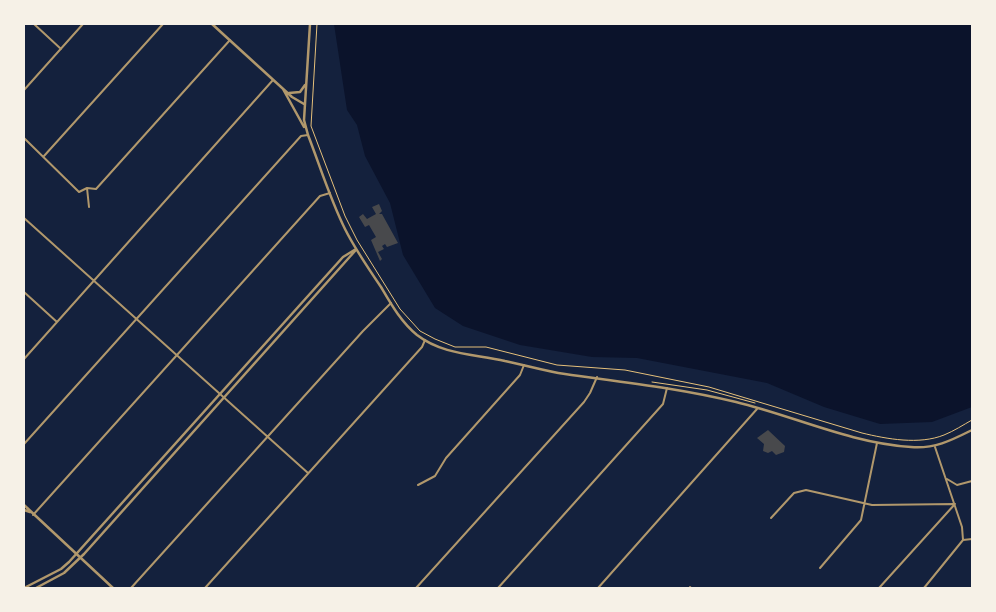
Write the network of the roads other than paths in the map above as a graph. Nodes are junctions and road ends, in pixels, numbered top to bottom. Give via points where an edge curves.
1 (34, 24) edge
2 (83, 24) edge
3 (163, 24) edge
4 (212, 24) edge
5 (310, 24) edge
6 (230, 40) junction
7 (61, 49) junction
8 (273, 80) junction
9 (306, 84) junction
10 (282, 87) junction
11 (24, 90) edge
12 (287, 92) junction
13 (304, 104) junction
14 (307, 134) junction
15 (24, 138) edge
16 (43, 157) junction
17 (87, 188) junction
18 (330, 193) junction
19 (89, 207) dead end
20 (24, 218) edge
21 (356, 249) junction
22 (94, 281) junction
23 (24, 292) edge
24 (391, 303) junction
25 (136, 319) junction
26 (287, 320) junction
27 (57, 322) junction
28 (291, 324) junction
29 (425, 340) junction
30 (176, 356) junction
31 (24, 359) edge
32 (524, 365) junction
33 (597, 377) junction
34 (667, 388) junction
35 (220, 394) junction
36 (224, 398) junction
37 (758, 407) junction
38 (972, 430) edge
39 (266, 437) junction
40 (876, 443) junction
41 (24, 444) edge
42 (935, 447) junction
43 (308, 472) junction
44 (148, 475) junction
45 (152, 478) junction
46 (946, 478) junction
47 (972, 481) edge
48 (418, 486) dead end
49 (24, 504) edge
50 (865, 504) junction
51 (954, 504) junction
52 (24, 510) edge
53 (30, 512) junction
54 (33, 515) junction
55 (771, 518) dead end
56 (972, 539) edge
57 (963, 540) junction
58 (75, 555) junction
59 (80, 559) junction
60 (820, 568) dead end
61 (24, 588) edge
62 (36, 588) edge
63 (113, 588) edge
64 (131, 588) edge
65 (205, 588) edge
66 (416, 588) edge
67 (498, 588) edge
68 (598, 588) edge
69 (879, 588) edge
70 (924, 588) edge

1 - 7 street
2 - 7 street
3 - 16 street
4 - 6 street
5 - 9 street
6 - 8 street
6 - 17 street via 96,189
7 - 11 street
8 - 10 street
8 - 22 street
9 - 12 street via 300,92
9 - 13 street
10 - 12 street
10 - 14 street
12 - 13 street
13 - 14 street
14 - 18 street
14 - 25 street via 301,136
15 - 16 street
16 - 17 street via 79,192
17 - 19 street
18 - 21 street
18 - 30 street via 320,196
20 - 22 street
21 - 24 street
21 - 26 street via 343,258
21 - 28 street
22 - 25 street
22 - 27 street
23 - 27 street
24 - 29 street via 406,325
24 - 39 street
25 - 30 street
25 - 41 street
26 - 28 street
26 - 35 street
27 - 31 street
28 - 36 street
29 - 32 street via 458,354
29 - 43 street
30 - 35 street
30 - 54 street
32 - 33 street
32 - 48 street via 520,375 446,458 435,476
33 - 34 street
33 - 66 street via 579,408
34 - 37 street
34 - 67 street via 663,404
35 - 36 street
35 - 44 street
36 - 39 street
36 - 45 street
37 - 40 street
37 - 68 street
38 - 42 street
39 - 43 street
39 - 64 street
40 - 42 street
40 - 50 street
42 - 46 street
43 - 65 street
44 - 45 street
44 - 58 street
45 - 59 street
46 - 47 street via 957,485
46 - 51 street
49 - 53 street
50 - 51 street
50 - 55 street via 812,491 799,491 789,497
50 - 60 street via 858,525
51 - 57 street
51 - 69 street
52 - 53 street
53 - 54 street
54 - 58 street
56 - 57 street
57 - 70 street
58 - 59 street
58 - 61 street via 61,569
59 - 62 street via 64,573
59 - 63 street

